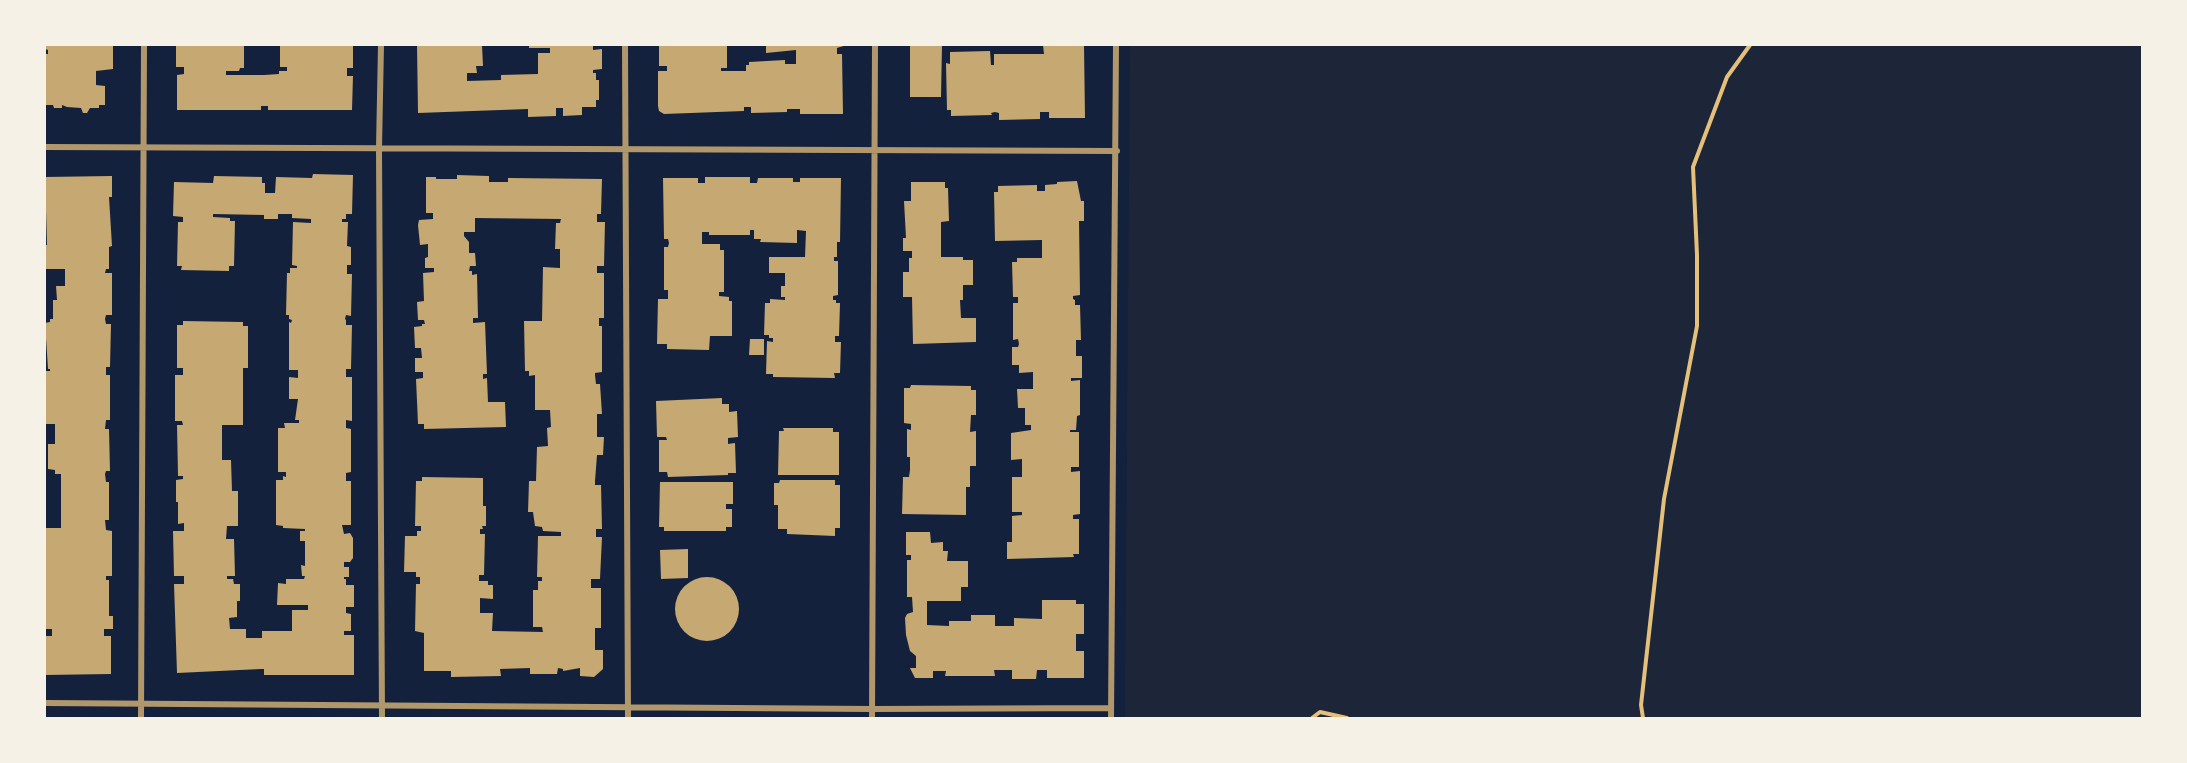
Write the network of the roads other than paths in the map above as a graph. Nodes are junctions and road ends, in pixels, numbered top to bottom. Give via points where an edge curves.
1 (144, 45) edge
2 (381, 45) edge
3 (625, 45) edge
4 (876, 45) edge
5 (1116, 45) edge
6 (45, 147) edge
7 (143, 147) junction
8 (379, 148) junction
9 (626, 148) junction
10 (875, 149) junction
11 (1116, 151) junction
12 (45, 703) edge
13 (141, 703) junction
14 (382, 706) junction
15 (628, 708) junction
16 (1111, 708) junction
17 (872, 709) junction
18 (141, 718) edge
19 (382, 718) edge
20 (628, 718) edge
21 (872, 718) edge
22 (1111, 718) edge

1 - 7 street
2 - 8 street
3 - 9 street
4 - 10 street
5 - 11 street
6 - 7 street
7 - 8 street
7 - 13 street
8 - 9 street
8 - 14 street
9 - 10 street
9 - 15 street
10 - 11 street
10 - 17 street
11 - 16 street
12 - 13 street
13 - 14 street
13 - 18 street
14 - 15 street
14 - 19 street
15 - 17 street
15 - 20 street
16 - 17 street
16 - 22 street
17 - 21 street

